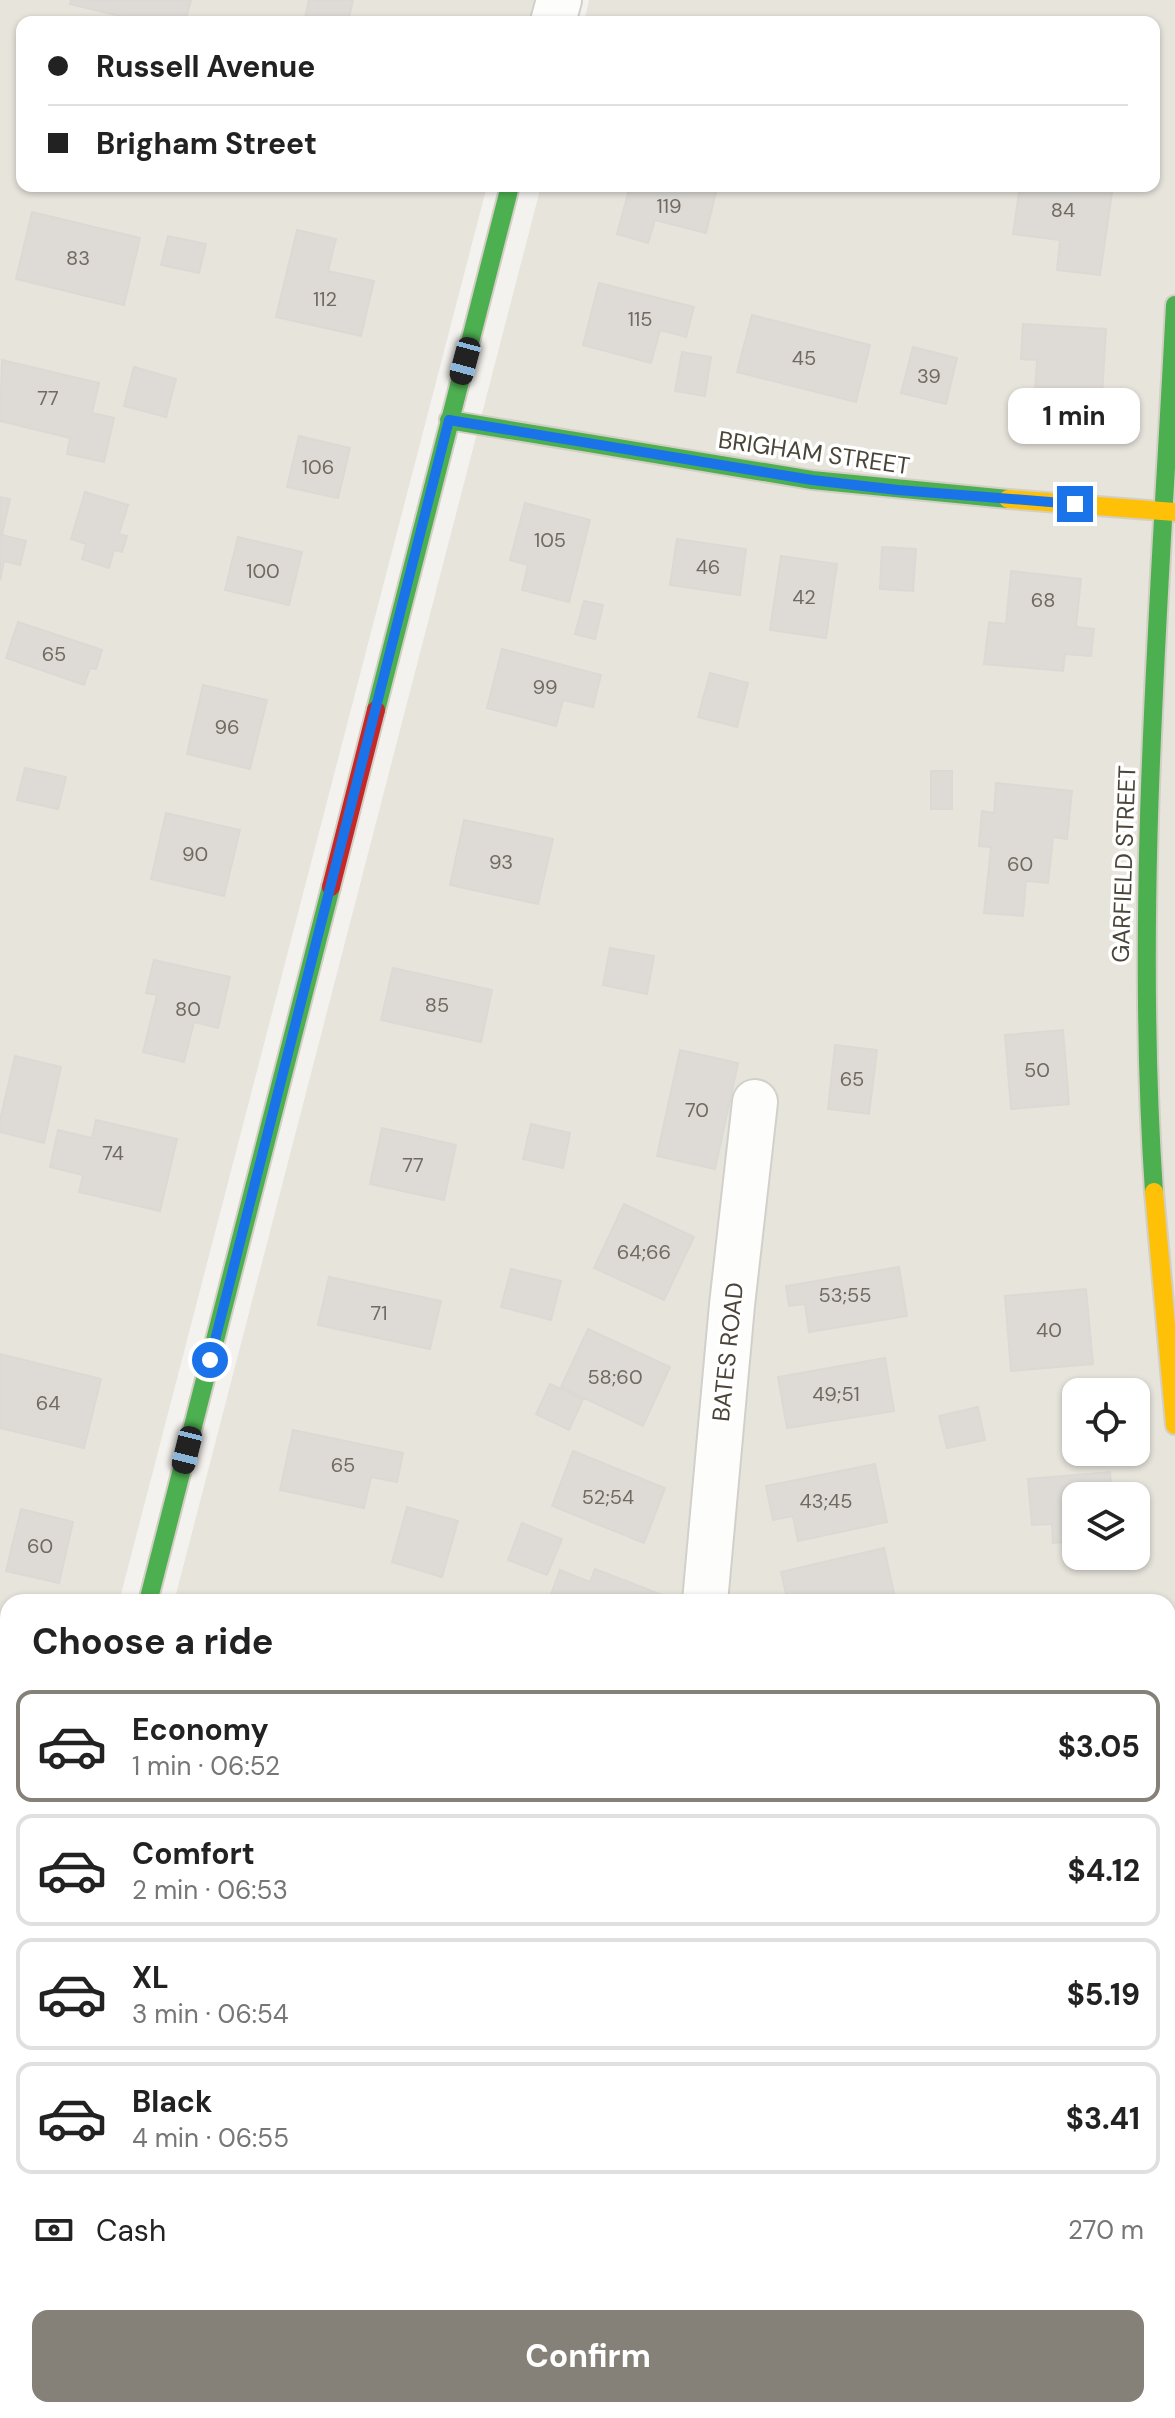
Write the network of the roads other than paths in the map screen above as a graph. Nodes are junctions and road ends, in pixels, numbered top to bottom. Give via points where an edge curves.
1 (508, 192) edge
2 (1175, 305) edge
3 (449, 420) junction
4 (1170, 512) edge
5 (755, 1102) dead end
6 (1175, 1425) edge
7 (150, 1594) edge
8 (706, 1594) edge

1 - 3 street
2 - 4 street, GARFIELD STREET
3 - 4 street, BRIGHAM STREET via 812,480
3 - 7 street
4 - 6 street, GARFIELD STREET via 1144,966 1163,1318
5 - 8 street, BATES ROAD

